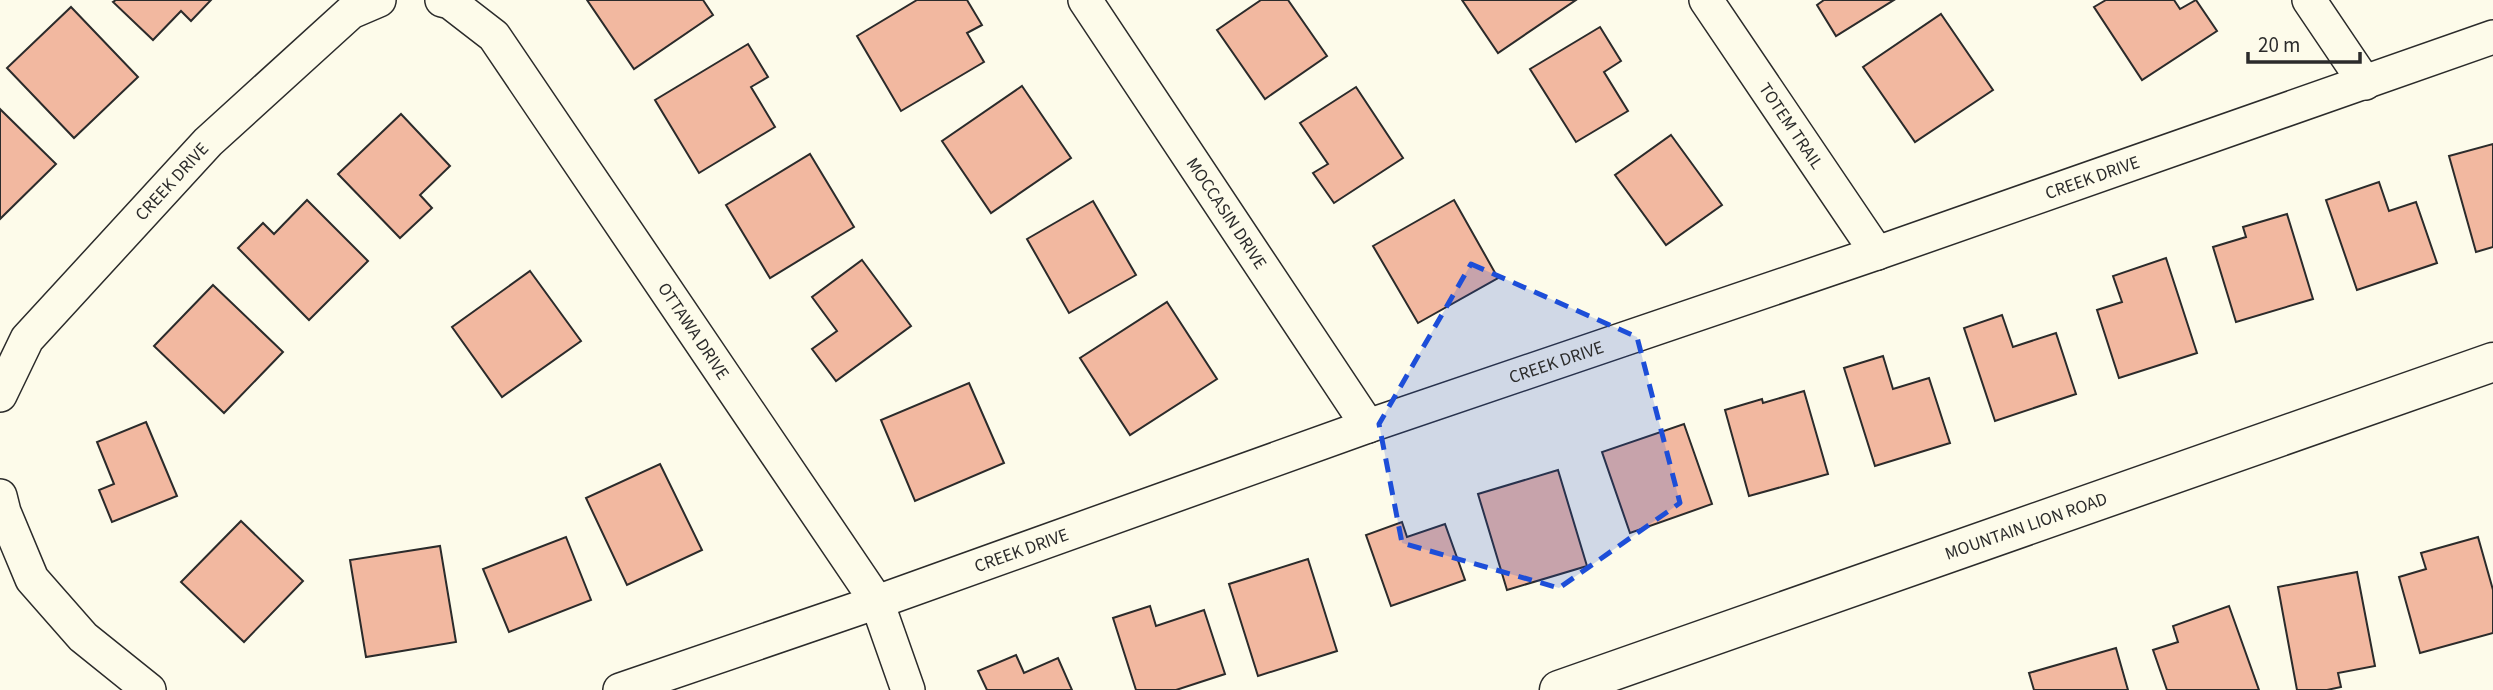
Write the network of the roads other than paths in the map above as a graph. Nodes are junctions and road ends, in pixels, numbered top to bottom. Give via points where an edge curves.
1 (379, 0) edge
2 (442, 0) edge
3 (1085, 0) edge
4 (1706, 0) edge
5 (2309, 0) edge
6 (2493, 37) edge
7 (2365, 83) junction
8 (1877, 253) junction
9 (2493, 362) edge
10 (0, 395) edge
11 (1368, 426) junction
12 (0, 496) edge
13 (877, 602) junction
14 (149, 690) edge
15 (620, 690) edge
16 (908, 690) edge
17 (1559, 690) edge

1 - 10 street, CREEK DRIVE via 351,12 208,142 27,339
2 - 13 street, OTTAWA DRIVE via 494,36
3 - 11 street, MOCCASIN DRIVE
4 - 8 street, TOTEM TRAIL
5 - 7 street
6 - 7 street, CREEK DRIVE
7 - 8 street, CREEK DRIVE
8 - 11 street, CREEK DRIVE
9 - 17 street, MOUNTAIN LION ROAD
11 - 13 street, CREEK DRIVE
12 - 14 street via 32,579 83,637
13 - 15 street, CREEK DRIVE
13 - 16 street, OTTAWA DRIVE

